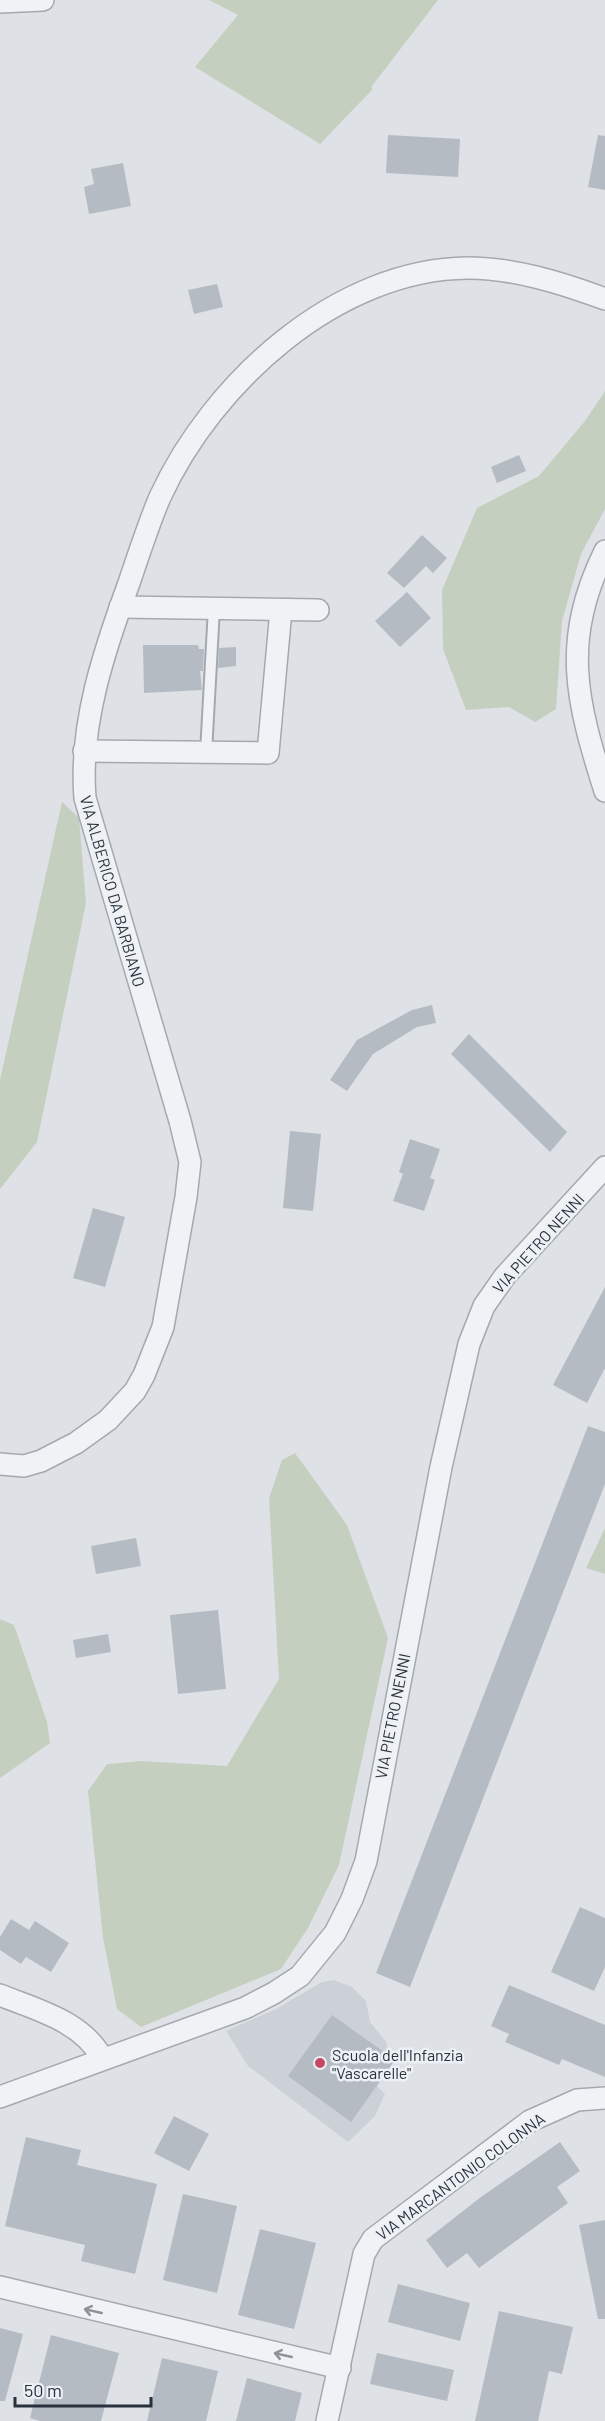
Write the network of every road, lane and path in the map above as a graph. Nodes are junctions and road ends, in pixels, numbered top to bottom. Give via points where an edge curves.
1 (43, 0) edge
2 (0, 2) edge
3 (583, 291) junction
4 (605, 299) edge
5 (605, 305) edge
6 (605, 551) edge
7 (120, 607) junction
8 (214, 608) junction
9 (281, 610) junction
10 (318, 610) dead end
11 (84, 751) junction
12 (206, 753) junction
13 (605, 791) edge
14 (605, 1167) edge
15 (0, 1464) edge
16 (0, 1995) edge
17 (102, 2058) junction
18 (0, 2097) edge
19 (605, 2098) edge
20 (0, 2287) edge
21 (339, 2368) junction
22 (327, 2421) edge

1 - 2 street
3 - 4 street, VIA ALBERICO DA BARBIANO
3 - 5 street, VIA ALBERICO DA BARBIANO
3 - 7 street, VIA ALBERICO DA BARBIANO via 496,270 442,269 375,285 315,319 250,371 195,436 160,498
6 - 13 street via 583,607 576,662 581,709
7 - 8 street
7 - 11 street, VIA ALBERICO DA BARBIANO via 88,717
8 - 9 street
8 - 12 lane
9 - 10 street
9 - 12 street via 268,753
11 - 12 street
11 - 15 street, VIA ALBERICO DA BARBIANO via 85,798 190,1162 186,1197 163,1327 152,1360 135,1390 108,1420 59,1453 24,1466
14 - 17 street, VIA PIETRO NENNI via 505,1276 484,1306 469,1344 434,1501 366,1861 335,1933 300,1976 274,1993
16 - 17 street via 74,2027 91,2041
17 - 18 street, VIA PIETRO NENNI
19 - 21 street, VIA MARCANTONIO COLONNA via 577,2100 530,2121 373,2239 364,2254
21 -> 20 street
21 - 22 street, VIA MARCANTONIO COLONNA

